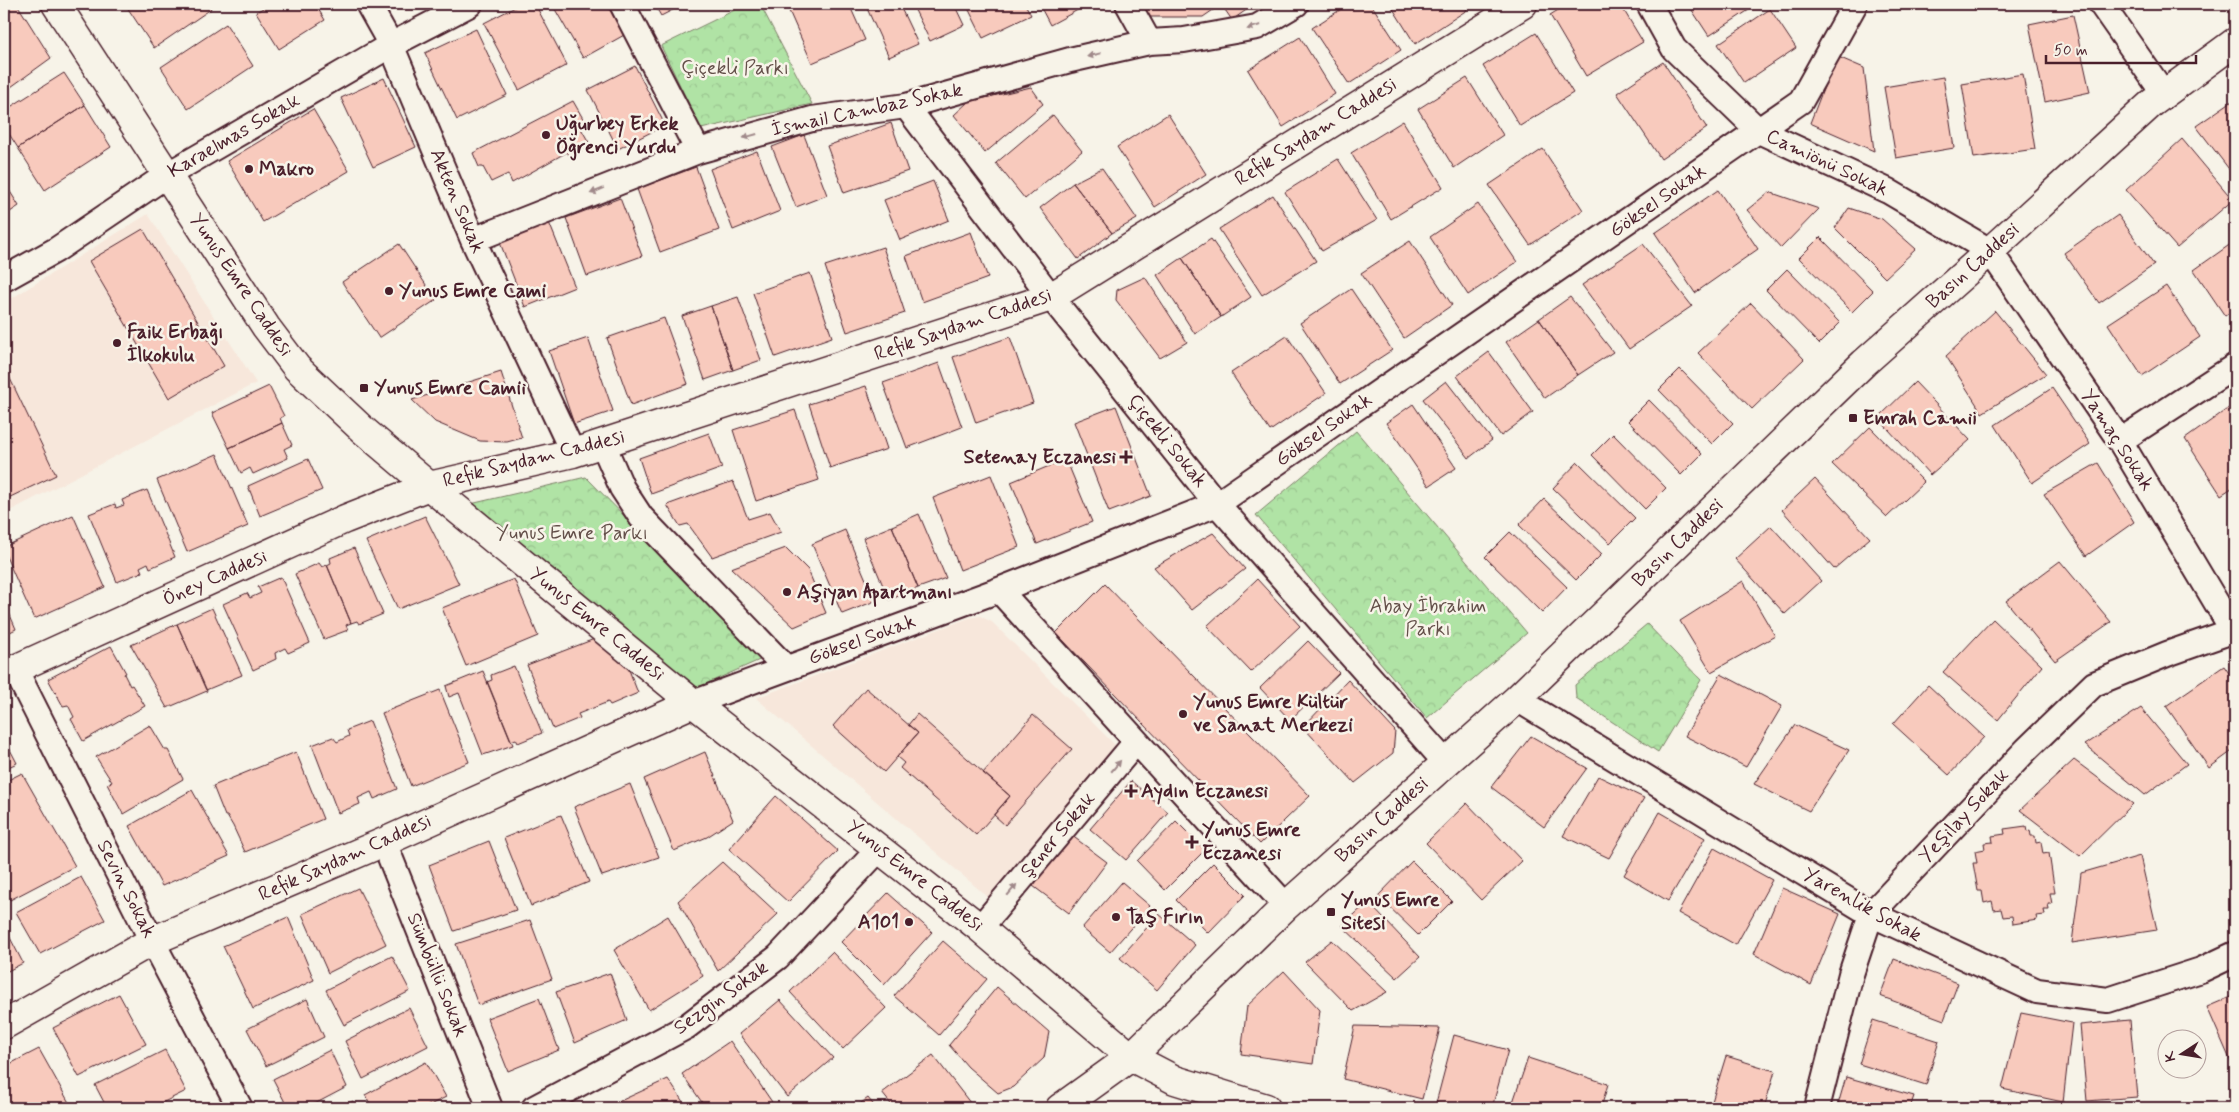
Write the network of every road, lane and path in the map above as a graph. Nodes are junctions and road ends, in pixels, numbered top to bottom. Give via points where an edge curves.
1 (56, 4) edge
2 (368, 4) edge
3 (470, 4) edge
4 (622, 4) edge
5 (1128, 4) edge
6 (1296, 4) edge
7 (1523, 4) edge
8 (1649, 4) edge
9 (1854, 4) edge
10 (2101, 4) edge
11 (1149, 42) junction
12 (2235, 42) edge
13 (391, 45) junction
14 (2164, 94) junction
15 (906, 106) junction
16 (1759, 131) junction
17 (698, 151) junction
18 (167, 175) junction
19 (473, 240) junction
20 (1990, 251) junction
21 (4, 279) edge
22 (1051, 297) junction
23 (2235, 366) edge
24 (2120, 441) junction
25 (602, 444) junction
26 (573, 453) junction
27 (429, 486) junction
28 (1218, 504) junction
29 (999, 590) junction
30 (2235, 632) edge
31 (786, 668) junction
32 (9, 671) edge
33 (1517, 699) junction
34 (693, 703) junction
35 (1136, 742) junction
36 (1446, 762) junction
37 (384, 842) junction
38 (880, 848) junction
39 (1286, 906) junction
40 (1871, 914) junction
41 (980, 928) junction
42 (152, 941) junction
43 (2235, 954) edge
44 (4, 1026) edge
45 (1132, 1057) junction
46 (240, 1108) edge
47 (490, 1108) edge
48 (534, 1108) edge
49 (1060, 1108) edge
50 (1266, 1108) edge
51 (1817, 1108) edge

1 - 18 street, Yunus Emre Caddesi
2 - 13 street, Akten Sokak
3 - 13 street, Karaelmas Sokak
4 - 17 street
5 - 11 street
6 -> 11 street, İsmail Cambaz Sokak via 1257,27 1184,40
7 - 22 street, Refik Saydam Caddesi
8 - 16 street, Camiönü Sokak via 1674,49
9 - 16 street, Göksel Sokak via 1801,101
10 - 14 street
11 -> 15 street, İsmail Cambaz Sokak via 1070,60
12 - 14 street, Basın Caddesi
13 - 18 street, Karaelmas Sokak
13 - 19 street, Akten Sokak
14 - 20 street, Basın Caddesi
15 -> 17 street, İsmail Cambaz Sokak via 812,119
15 - 22 street, Çiçekli Sokak
16 - 20 street, Camiönü Sokak via 1888,192
16 - 28 street, Göksel Sokak
17 -> 19 street, İsmail Cambaz Sokak
18 - 21 street, Karaelmas Sokak via 56,250
18 - 27 street, Yunus Emre Caddesi via 266,327 297,368
19 - 26 street, Akten Sokak
20 - 24 street, Yamaç Sokak
20 - 33 street, Basın Caddesi via 1864,363
22 - 25 street, Refik Saydam Caddesi
22 - 28 street, Çiçekli Sokak
23 - 24 street
24 - 30 street, Yamaç Sokak
25 - 26 street, Refik Saydam Caddesi
25 - 31 street via 622,488 641,517
26 - 27 street, Refik Saydam Caddesi
27 - 32 street, Öney Caddesi via 344,519
27 - 34 street, Yunus Emre Caddesi
28 - 29 street, Göksel Sokak
28 - 36 street, Çiçekli Sokak
29 - 31 street, Göksel Sokak
29 - 35 street
30 - 40 street, Yeşilay Sokak via 2167,654 2094,684 2027,749
31 - 34 street, Göksel Sokak
32 - 42 street, Sevin Sokak
33 - 36 street, Basın Caddesi
33 - 40 street, Yarenlik Sokak
34 - 37 street, Refik Saydam Caddesi
34 - 38 street, Yunus Emre Caddesi
35 - 39 street
41 -> 35 street, Şener Sokak
36 - 39 street, Basın Caddesi
37 - 42 street, Refik Saydam Caddesi
37 - 47 street, Sümbüllü Sokak
38 - 41 street, Yunus Emre Caddesi
38 - 48 street, Sezgin Sokak via 778,957 686,1026
39 - 45 street, Basın Caddesi
40 - 43 street, Yarenlik Sokak via 2037,991 2108,1000 2201,970
40 - 51 street, Yeşilay Sokak via 1851,974
41 - 45 street, Yunus Emre Caddesi
42 - 44 street, Refik Saydam Caddesi
42 - 46 street, Sevin Sokak
45 - 49 street, Basın Caddesi
45 - 50 street, Yunus Emre Caddesi via 1175,1080

